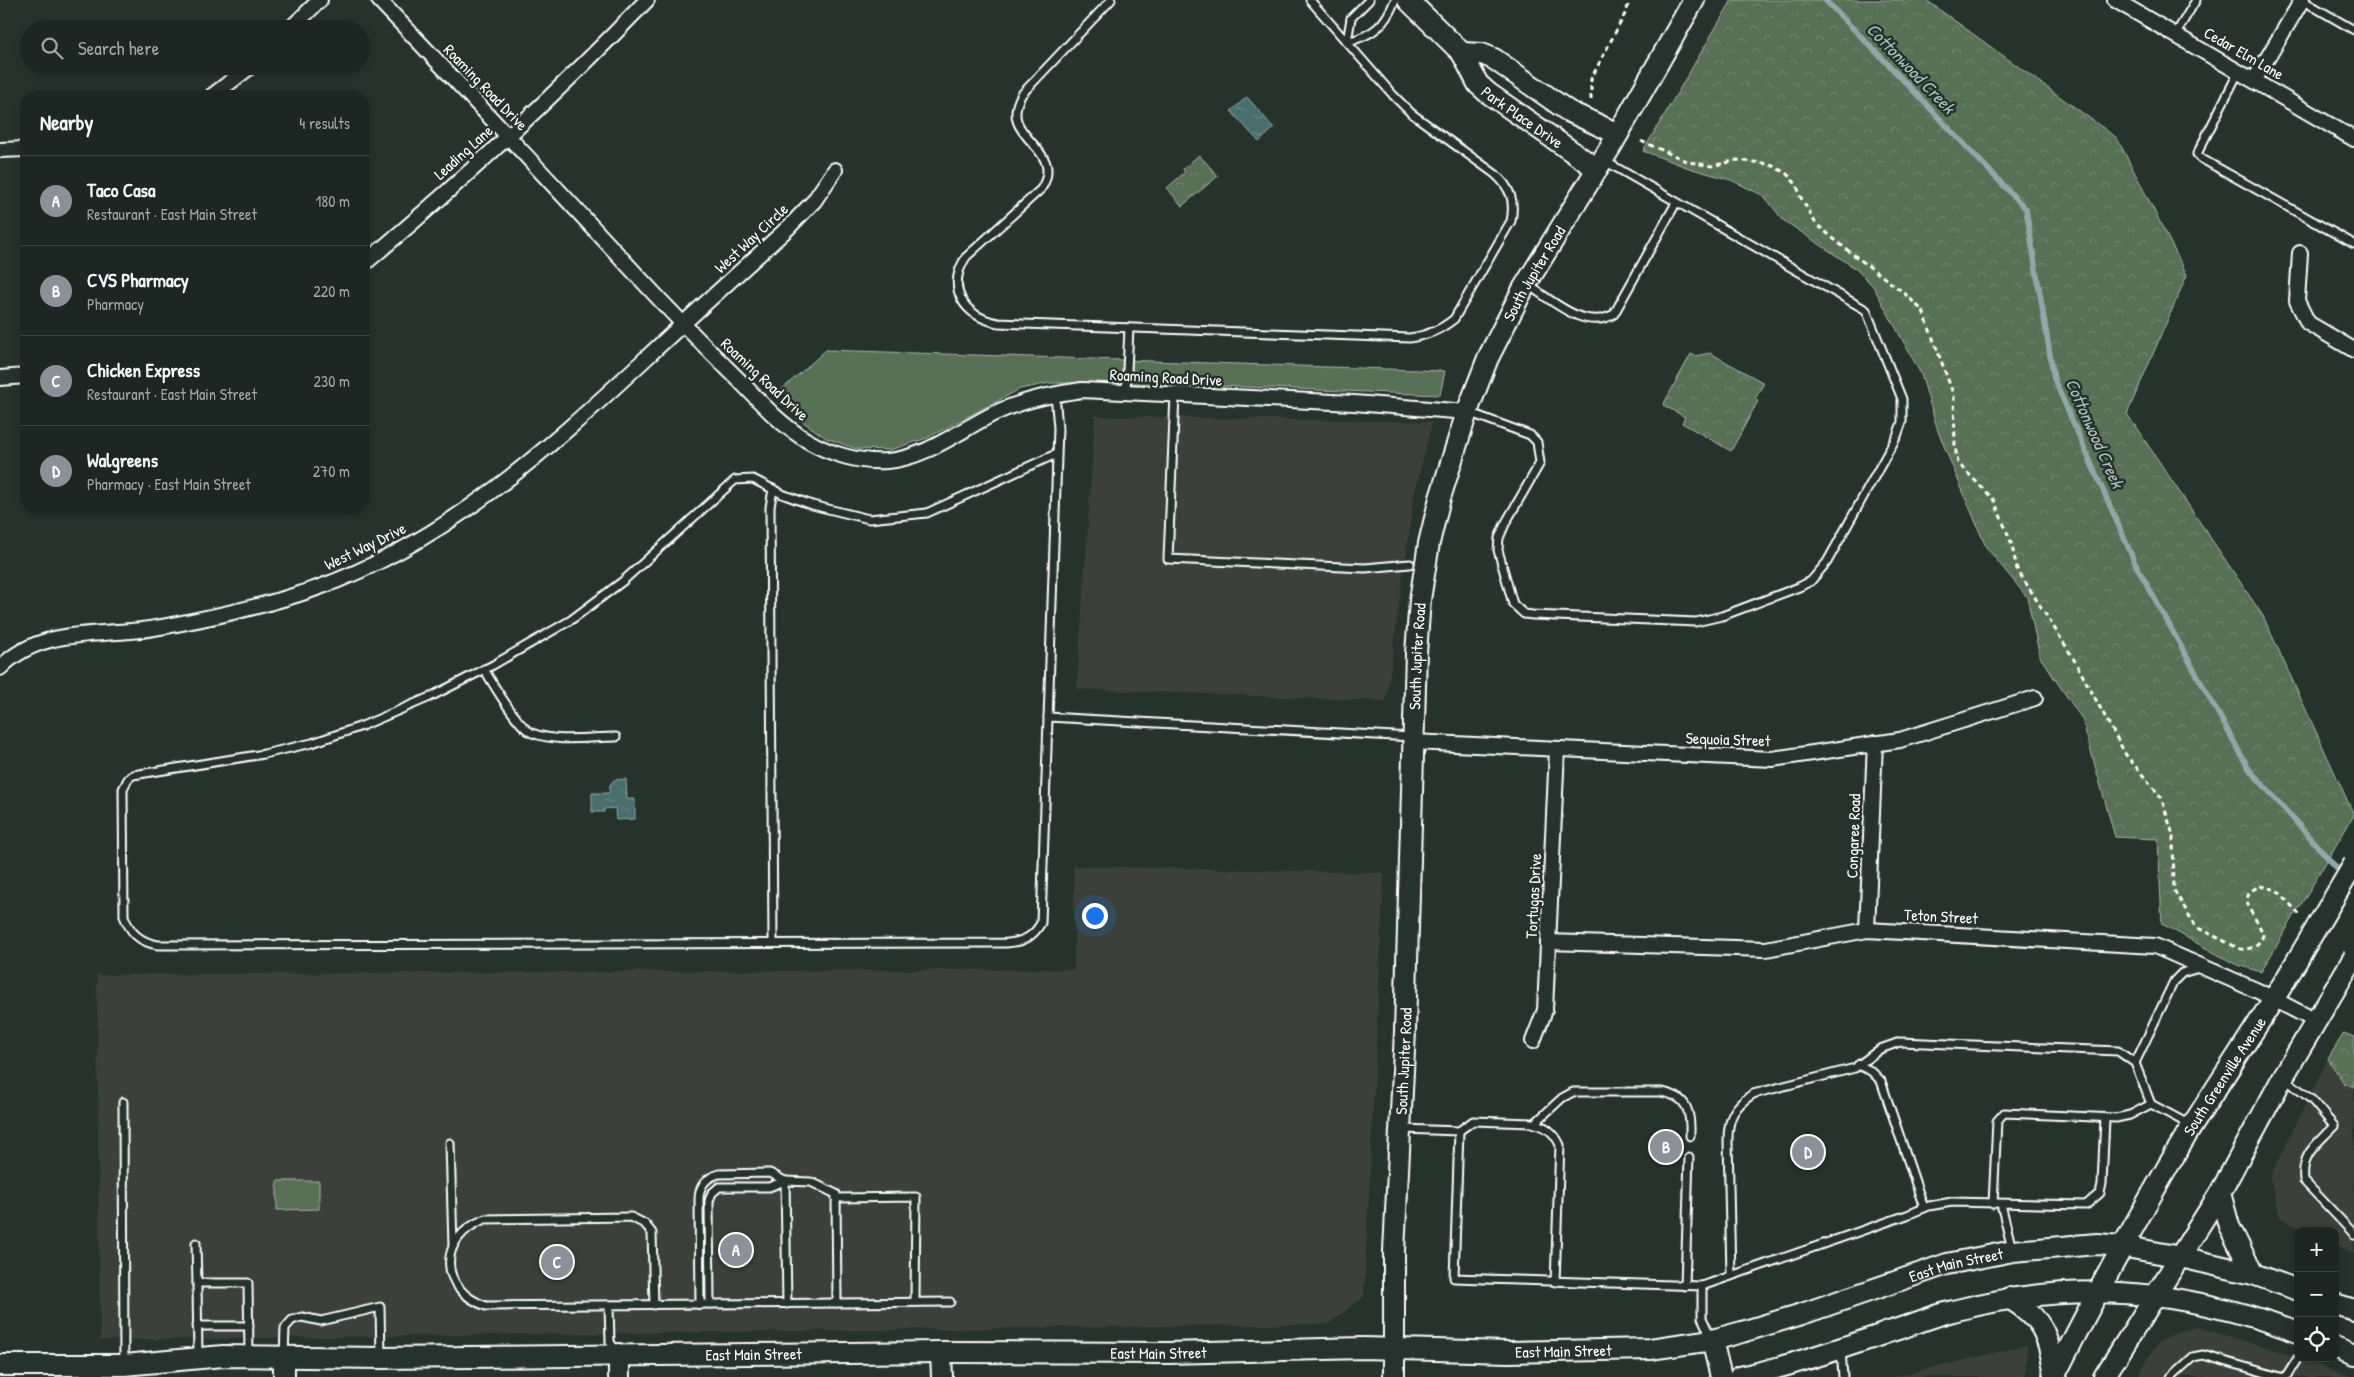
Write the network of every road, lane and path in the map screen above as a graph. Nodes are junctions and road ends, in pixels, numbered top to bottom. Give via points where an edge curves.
1 (320, 0) edge
2 (378, 0) edge
3 (647, 0) edge
4 (1111, 0) edge
5 (1310, 0) edge
6 (1369, 0) edge
7 (1395, 0) edge
8 (1408, 0) edge
9 (1629, 0) edge
10 (1694, 0) edge
11 (2115, 0) edge
12 (2196, 0) edge
13 (2302, 0) edge
14 (299, 20) edge
15 (2354, 30) edge
16 (2175, 34) junction
17 (1347, 42) junction
18 (1462, 53) junction
19 (2239, 71) junction
20 (239, 75) edge
21 (2254, 79) junction
22 (220, 90) edge
23 (1591, 101) dead end
24 (1618, 134) junction
25 (508, 135) junction
26 (2354, 139) edge
27 (1641, 141) dead end
28 (20, 149) edge
29 (0, 150) edge
30 (1600, 164) junction
31 (835, 170) dead end
32 (1676, 203) junction
33 (2354, 244) edge
34 (2300, 253) dead end
35 (370, 259) edge
36 (1526, 285) junction
37 (682, 324) junction
38 (1129, 328) junction
39 (2354, 350) edge
40 (20, 376) edge
41 (0, 378) edge
42 (1126, 392) junction
43 (1056, 394) junction
44 (1175, 395) junction
45 (1467, 412) junction
46 (1056, 454) junction
47 (773, 489) junction
48 (1410, 564) dead end
49 (0, 668) edge
50 (484, 669) junction
51 (2035, 698) dead end
52 (1048, 717) junction
53 (616, 737) dead end
54 (1413, 739) junction
55 (1875, 743) junction
56 (1557, 750) junction
57 (2354, 864) edge
58 (2303, 918) dead end
59 (1867, 930) junction
60 (1548, 942) junction
61 (774, 943) junction
62 (2354, 957) edge
63 (2204, 968) junction
64 (2275, 1000) junction
65 (2316, 1021) junction
66 (1533, 1041) dead end
67 (2134, 1063) junction
68 (1858, 1065) junction
69 (2284, 1077) junction
70 (123, 1102) dead end
71 (2151, 1104) junction
72 (2105, 1118) junction
73 (1534, 1124) junction
74 (2192, 1126) junction
75 (1399, 1128) junction
76 (1459, 1131) junction
77 (1690, 1136) dead end
78 (450, 1143) dead end
79 (1689, 1158) dead end
80 (786, 1181) junction
81 (2220, 1193) junction
82 (836, 1198) junction
83 (1993, 1204) junction
84 (2001, 1204) junction
85 (1924, 1208) junction
86 (2354, 1234) edge
87 (196, 1243) dead end
88 (453, 1246) junction
89 (2121, 1246) junction
90 (2013, 1251) junction
91 (2180, 1257) junction
92 (2253, 1274) junction
93 (1731, 1276) junction
94 (1555, 1282) junction
95 (197, 1284) junction
96 (1685, 1286) junction
97 (1702, 1286) junction
98 (2294, 1289) edge
99 (2098, 1291) junction
100 (2157, 1296) junction
101 (2009, 1298) junction
102 (915, 1302) junction
103 (950, 1302) dead end
104 (837, 1303) junction
105 (700, 1304) junction
106 (710, 1304) junction
107 (786, 1304) junction
108 (654, 1305) junction
109 (2339, 1305) edge
110 (609, 1306) junction
111 (2354, 1310) edge
112 (198, 1326) junction
113 (249, 1326) junction
114 (2294, 1331) edge
115 (1712, 1340) junction
116 (1841, 1348) junction
117 (2339, 1349) edge
118 (1394, 1350) junction
119 (941, 1352) junction
120 (619, 1354) junction
121 (2354, 1355) edge
122 (250, 1357) junction
123 (198, 1358) junction
124 (381, 1358) junction
125 (2295, 1362) edge
126 (124, 1364) junction
127 (0, 1365) edge
128 (284, 1367) edge
129 (2055, 1376) edge
130 (619, 1377) edge
131 (942, 1377) edge
132 (1394, 1377) edge
133 (1721, 1377) edge
134 (1740, 1377) edge
135 (1843, 1377) edge
136 (2104, 1377) edge
137 (2171, 1377) edge
138 (2280, 1377) edge
139 (2286, 1377) edge

1 - 14 street
2 - 25 street, Roaming Road Drive
3 - 25 street, Leading Lane
4 - 38 lane via 1018,101 1016,119 1024,135 1044,155 1048,172 1046,182 966,257 956,279 962,302 979,318 988,321
5 - 17 lane
6 - 17 lane via 1352,18
7 - 17 lane via 1389,15 1368,36
8 - 18 main road, Park Place Drive
9 - 23 path via 1627,10 1591,79
10 - 24 main road, South Jupiter Road
11 - 16 street, Cedar Elm Lane
12 - 16 lane
13 - 15 lane
13 - 21 street
16 - 19 street, Cedar Elm Lane
17 - 38 lane via 1411,113 1495,174 1512,194 1514,208 1511,221 1454,319 1426,336 1410,338
18 - 24 main road, Park Place Drive via 1482,54 1494,59 1568,111
18 - 30 main road, Park Place Drive via 1478,84 1488,93
19 - 21 street, Cedar Elm Lane
19 - 33 lane via 2197,154 2202,160
20 - 22 street
21 - 26 street, Cedar Elm Lane
24 - 30 main road, South Jupiter Road
25 - 35 street, Leading Lane
25 - 37 street, Roaming Road Drive
27 - 58 path via 1690,162 1712,166 1737,160 1769,164 1786,173 1816,224 1923,311 1954,396 1958,463 1994,500 2018,569 2072,656 2126,755 2161,797 2173,835 2174,890 2196,927 2240,950 2255,946 2263,936 2247,901 2251,891 2260,886 2276,890
28 - 29 street
30 - 32 lane
30 - 36 main road, South Jupiter Road
31 - 37 street, West Way Circle via 814,201 795,221
32 - 36 lane via 1614,314 1606,319 1594,321 1579,317
32 - 45 lane via 1866,310 1902,399 1902,422 1897,436 1827,562 1811,581 1722,616 1696,622 1524,614 1513,604 1498,550 1505,524 1540,463 1537,442 1530,435
34 - 39 street via 2297,301 2308,323
36 - 45 main road, South Jupiter Road via 1488,358
37 - 43 street, Roaming Road Drive via 781,422 809,442 857,459 887,461 912,455 994,413 1018,403
37 - 49 street, West Way Drive via 570,429 501,484 454,517 372,564 317,588 225,614 134,631 67,635 37,643 12,656
38 - 42 lane
40 - 41 street
42 - 43 street, Roaming Road Drive via 1082,390
42 - 44 street, Roaming Road Drive
43 - 46 lane
44 - 45 street, Roaming Road Drive
44 - 48 lane via 1168,559 1365,568
45 - 54 main road, South Jupiter Road via 1429,543 1416,653
46 - 47 lane via 927,513 869,519 812,505
46 - 52 lane
47 - 50 lane via 753,479 734,480 623,581 570,620
47 - 61 lane via 770,507
50 - 53 lane via 506,705 530,732 551,737
50 - 61 lane via 430,697 362,726 312,742 264,754 139,774 128,779 123,789 124,916 128,927 146,943 158,945
51 - 55 street, Sequoia Street via 1900,740
52 - 54 lane
52 - 61 lane via 1041,923 1036,932 1018,943
54 - 56 street, Sequoia Street
54 - 75 main road, South Jupiter Road via 1405,1031
55 - 56 street, Sequoia Street via 1772,759
55 - 59 street, Congaree Road
56 - 60 street, Tortugas Drive
57 - 64 main road, South Greenville Avenue, bridge
59 - 60 street, Teton Street via 1766,949
59 - 63 street, Teton Street via 2155,946
60 - 66 street, Tortugas Drive via 1545,1010
62 - 65 main road, bridge
63 - 64 street, Teton Street
63 - 67 lane via 2193,969 2174,981
64 - 65 street, Teton Street
64 - 74 main road, South Greenville Avenue
65 - 69 main road
67 - 68 lane via 2118,1051 1900,1042 1880,1049
67 - 71 lane
68 - 85 lane via 1881,1081
68 - 93 lane via 1753,1094 1741,1101 1733,1112 1728,1126
69 - 81 main road
69 - 86 lane via 2312,1100 2334,1126 2304,1160 2304,1181
70 - 126 lane
71 - 72 lane via 2130,1115
71 - 74 lane
72 - 83 lane via 2004,1114 1997,1121
72 - 84 lane via 2102,1184 2094,1200 2078,1206
73 - 76 lane via 1473,1121
73 - 77 lane via 1573,1092 1661,1092 1673,1094 1685,1104 1691,1114
73 - 94 lane via 1549,1130 1560,1145
74 - 89 main road, South Greenville Avenue
75 - 76 lane
75 - 118 main road, South Jupiter Road
76 - 94 lane via 1454,1278
78 - 88 lane
79 - 96 lane
80 - 82 lane via 811,1182 836,1194
80 - 105 lane via 770,1173 719,1174 701,1186
80 - 106 lane via 769,1187 719,1187 712,1192 709,1201
80 - 107 lane
81 - 91 main road
81 - 92 main road via 2229,1226
82 - 102 lane via 916,1197
82 - 104 lane
83 - 84 lane
83 - 85 lane via 1952,1202
84 - 90 lane
85 - 93 lane
87 - 95 lane
88 - 108 lane via 459,1234 470,1224 485,1219 631,1217 645,1224 652,1233
88 - 110 lane via 449,1263 452,1278 460,1291 478,1304
89 - 90 main road, East Main Street
89 - 91 main road, East Main Street
89 - 99 main road, South Greenville Avenue
90 - 115 main road, East Main Street via 1946,1264 1802,1314
91 - 92 main road, East Main Street
91 - 100 main road
92 - 98 main road, East Main Street
93 - 97 lane
94 - 96 lane
95 - 112 lane
95 - 113 lane via 248,1283
96 - 97 lane
97 - 115 lane via 1702,1318
99 - 100 main road
99 - 101 main road
99 - 129 main road, South Greenville Avenue
100 - 114 main road via 2222,1308
100 - 136 main road
101 - 116 main road via 1952,1311
101 - 129 main road via 2040,1322 2049,1343
102 - 103 lane
102 - 104 lane
104 - 107 lane
105 - 106 lane
105 - 108 lane
106 - 107 lane
108 - 110 lane
109 - 111 main road
110 - 120 lane via 610,1342
112 - 113 lane
112 - 123 lane
113 - 122 lane
115 - 118 main road, East Main Street via 1650,1349
115 - 133 main road
116 - 134 main road
116 - 135 lane
117 - 121 main road
118 - 119 main road, East Main Street
118 - 132 main road, South Jupiter Road
119 - 120 main road, East Main Street
119 - 131 main road
120 - 124 main road, East Main Street
120 - 130 main road
122 - 123 main road, East Main Street
122 - 128 main road, East Main Street
123 - 126 main road, East Main Street
124 - 128 main road, East Main Street
124 - 128 lane via 380,1307 321,1321 302,1317 292,1320 285,1328
125 - 139 lane
126 - 127 main road, East Main Street
137 - 138 lane via 2193,1357 2203,1355

